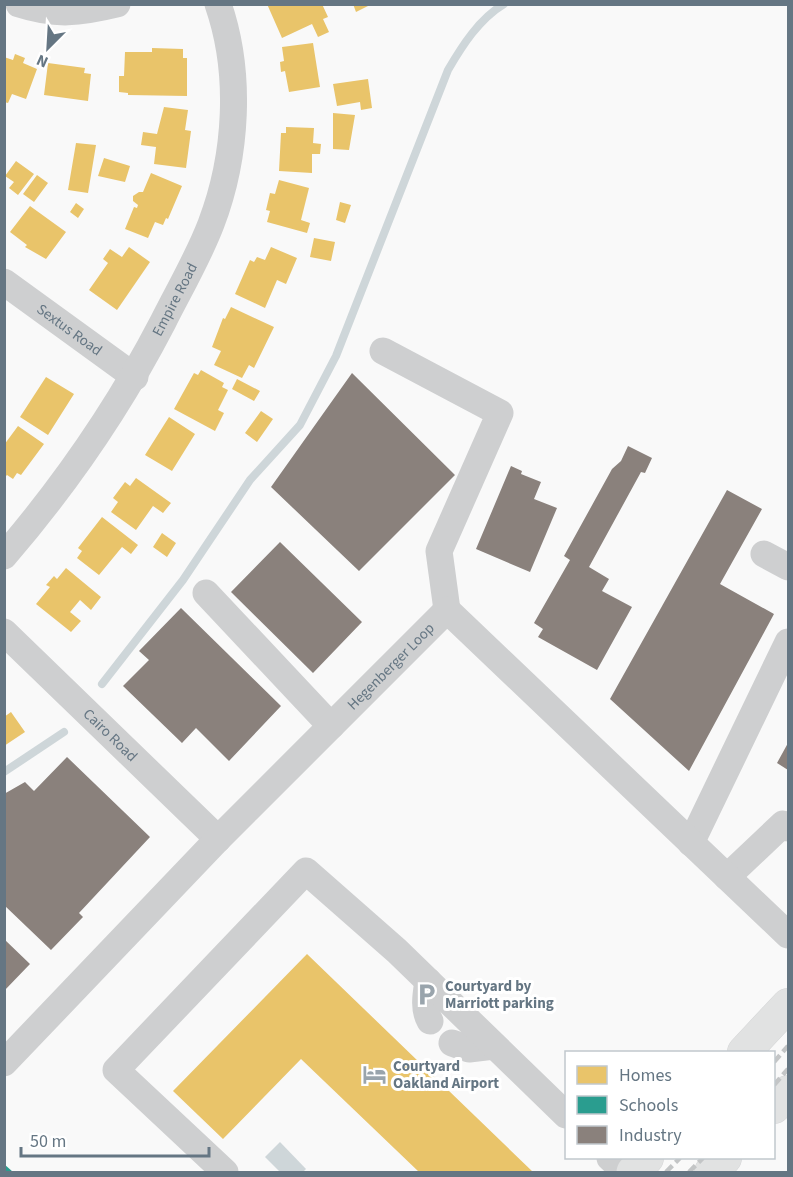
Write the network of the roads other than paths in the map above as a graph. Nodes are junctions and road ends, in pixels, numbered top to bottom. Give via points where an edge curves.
1 (19, 4) edge
2 (117, 4) edge
3 (219, 4) edge
4 (4, 282) edge
5 (383, 351) dead end
6 (135, 377) junction
7 (764, 554) dead end
8 (4, 556) edge
9 (789, 567) edge
10 (206, 593) dead end
11 (447, 610) junction
12 (4, 632) edge
13 (789, 642) edge
14 (331, 726) junction
15 (789, 828) edge
16 (218, 839) junction
17 (691, 843) junction
18 (727, 877) junction
19 (789, 935) edge
20 (428, 981) junction
21 (789, 1005) edge
22 (430, 1021) dead end
23 (452, 1043) dead end
24 (494, 1046) junction
25 (746, 1051) edge
26 (7, 1057) edge
27 (789, 1092) edge
28 (775, 1106) edge
29 (565, 1113) edge
30 (611, 1159) edge
31 (646, 1159) edge
32 (724, 1159) edge
33 (225, 1173) edge
34 (625, 1173) edge
35 (633, 1173) edge
36 (711, 1173) edge

1 - 2 street via 42,12 80,14
3 - 6 street, Empire Road via 226,27 234,99 227,163 211,223
4 - 6 street, Sextus Road
5 - 11 street via 500,413 439,550
6 - 8 street, Empire Road via 85,454
7 - 9 street
10 - 14 street
11 - 14 street, Hegenberger Loop
11 - 17 street
12 - 16 street, Cairo Road
13 - 17 street
14 - 16 street, Hegenberger Loop
15 - 18 street via 783,824
16 - 26 street, Hegenberger Loop
17 - 18 street
18 - 19 street
20 - 22 street via 425,1001
20 - 24 street
20 - 33 street via 306,871 116,1070
21 - 25 main road
23 - 24 street via 470,1049
24 - 29 street
27 - 28 main road
30 - 34 street
31 - 35 main road
32 - 36 main road

